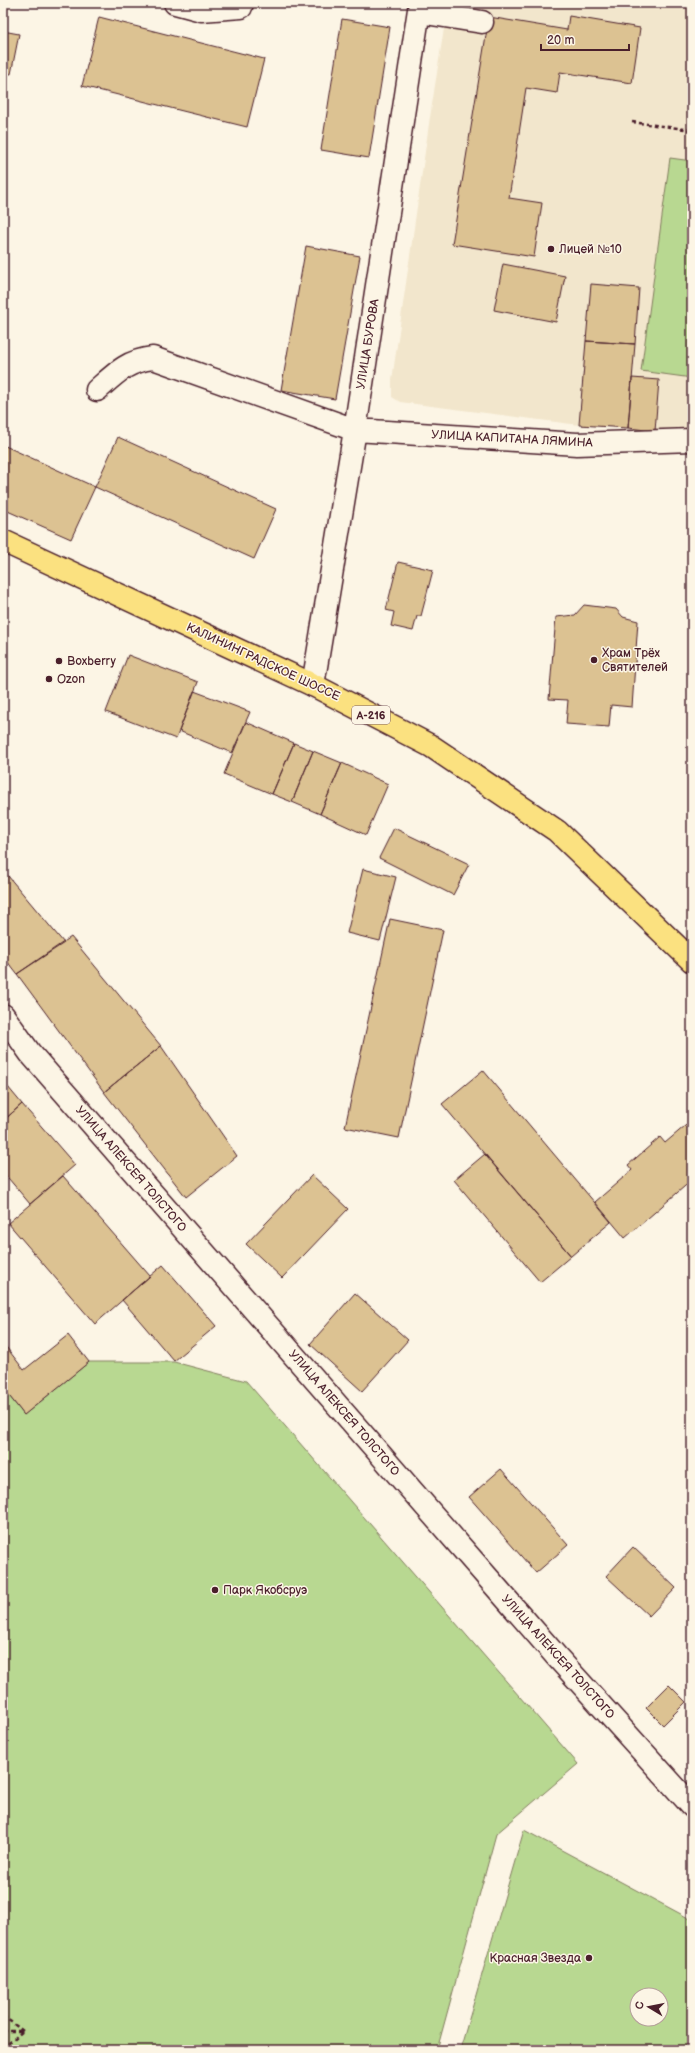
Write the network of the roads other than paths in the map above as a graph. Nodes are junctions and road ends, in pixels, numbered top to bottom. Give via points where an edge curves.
1 (175, 3) edge
2 (242, 3) edge
3 (420, 8) edge
4 (482, 22) dead end
5 (97, 390) dead end
6 (355, 430) junction
7 (692, 440) edge
8 (3, 540) edge
9 (314, 685) junction
10 (692, 961) edge
11 (3, 1015) edge
12 (692, 1806) edge

1 - 2 street via 201,10 241,7
3 - 4 street
3 - 6 street, УЛИЦА БУРОВА
5 - 6 street, УЛИЦА КАПИТАНА ЛЯМИНА via 121,368 140,359 154,358
6 - 7 street, УЛИЦА КАПИТАНА ЛЯМИНА via 577,444
6 - 9 street, УЛИЦА БУРОВА
8 - 9 main road, КАЛИНИНГРАДСКОЕ ШОССЕ / А-216
9 - 10 main road, КАЛИНИНГРАДСКОЕ ШОССЕ / А-216 via 431,746 557,831
11 - 12 street, УЛИЦА АЛЕКСЕЯ ТОЛСТОГО via 30,1053 484,1573

